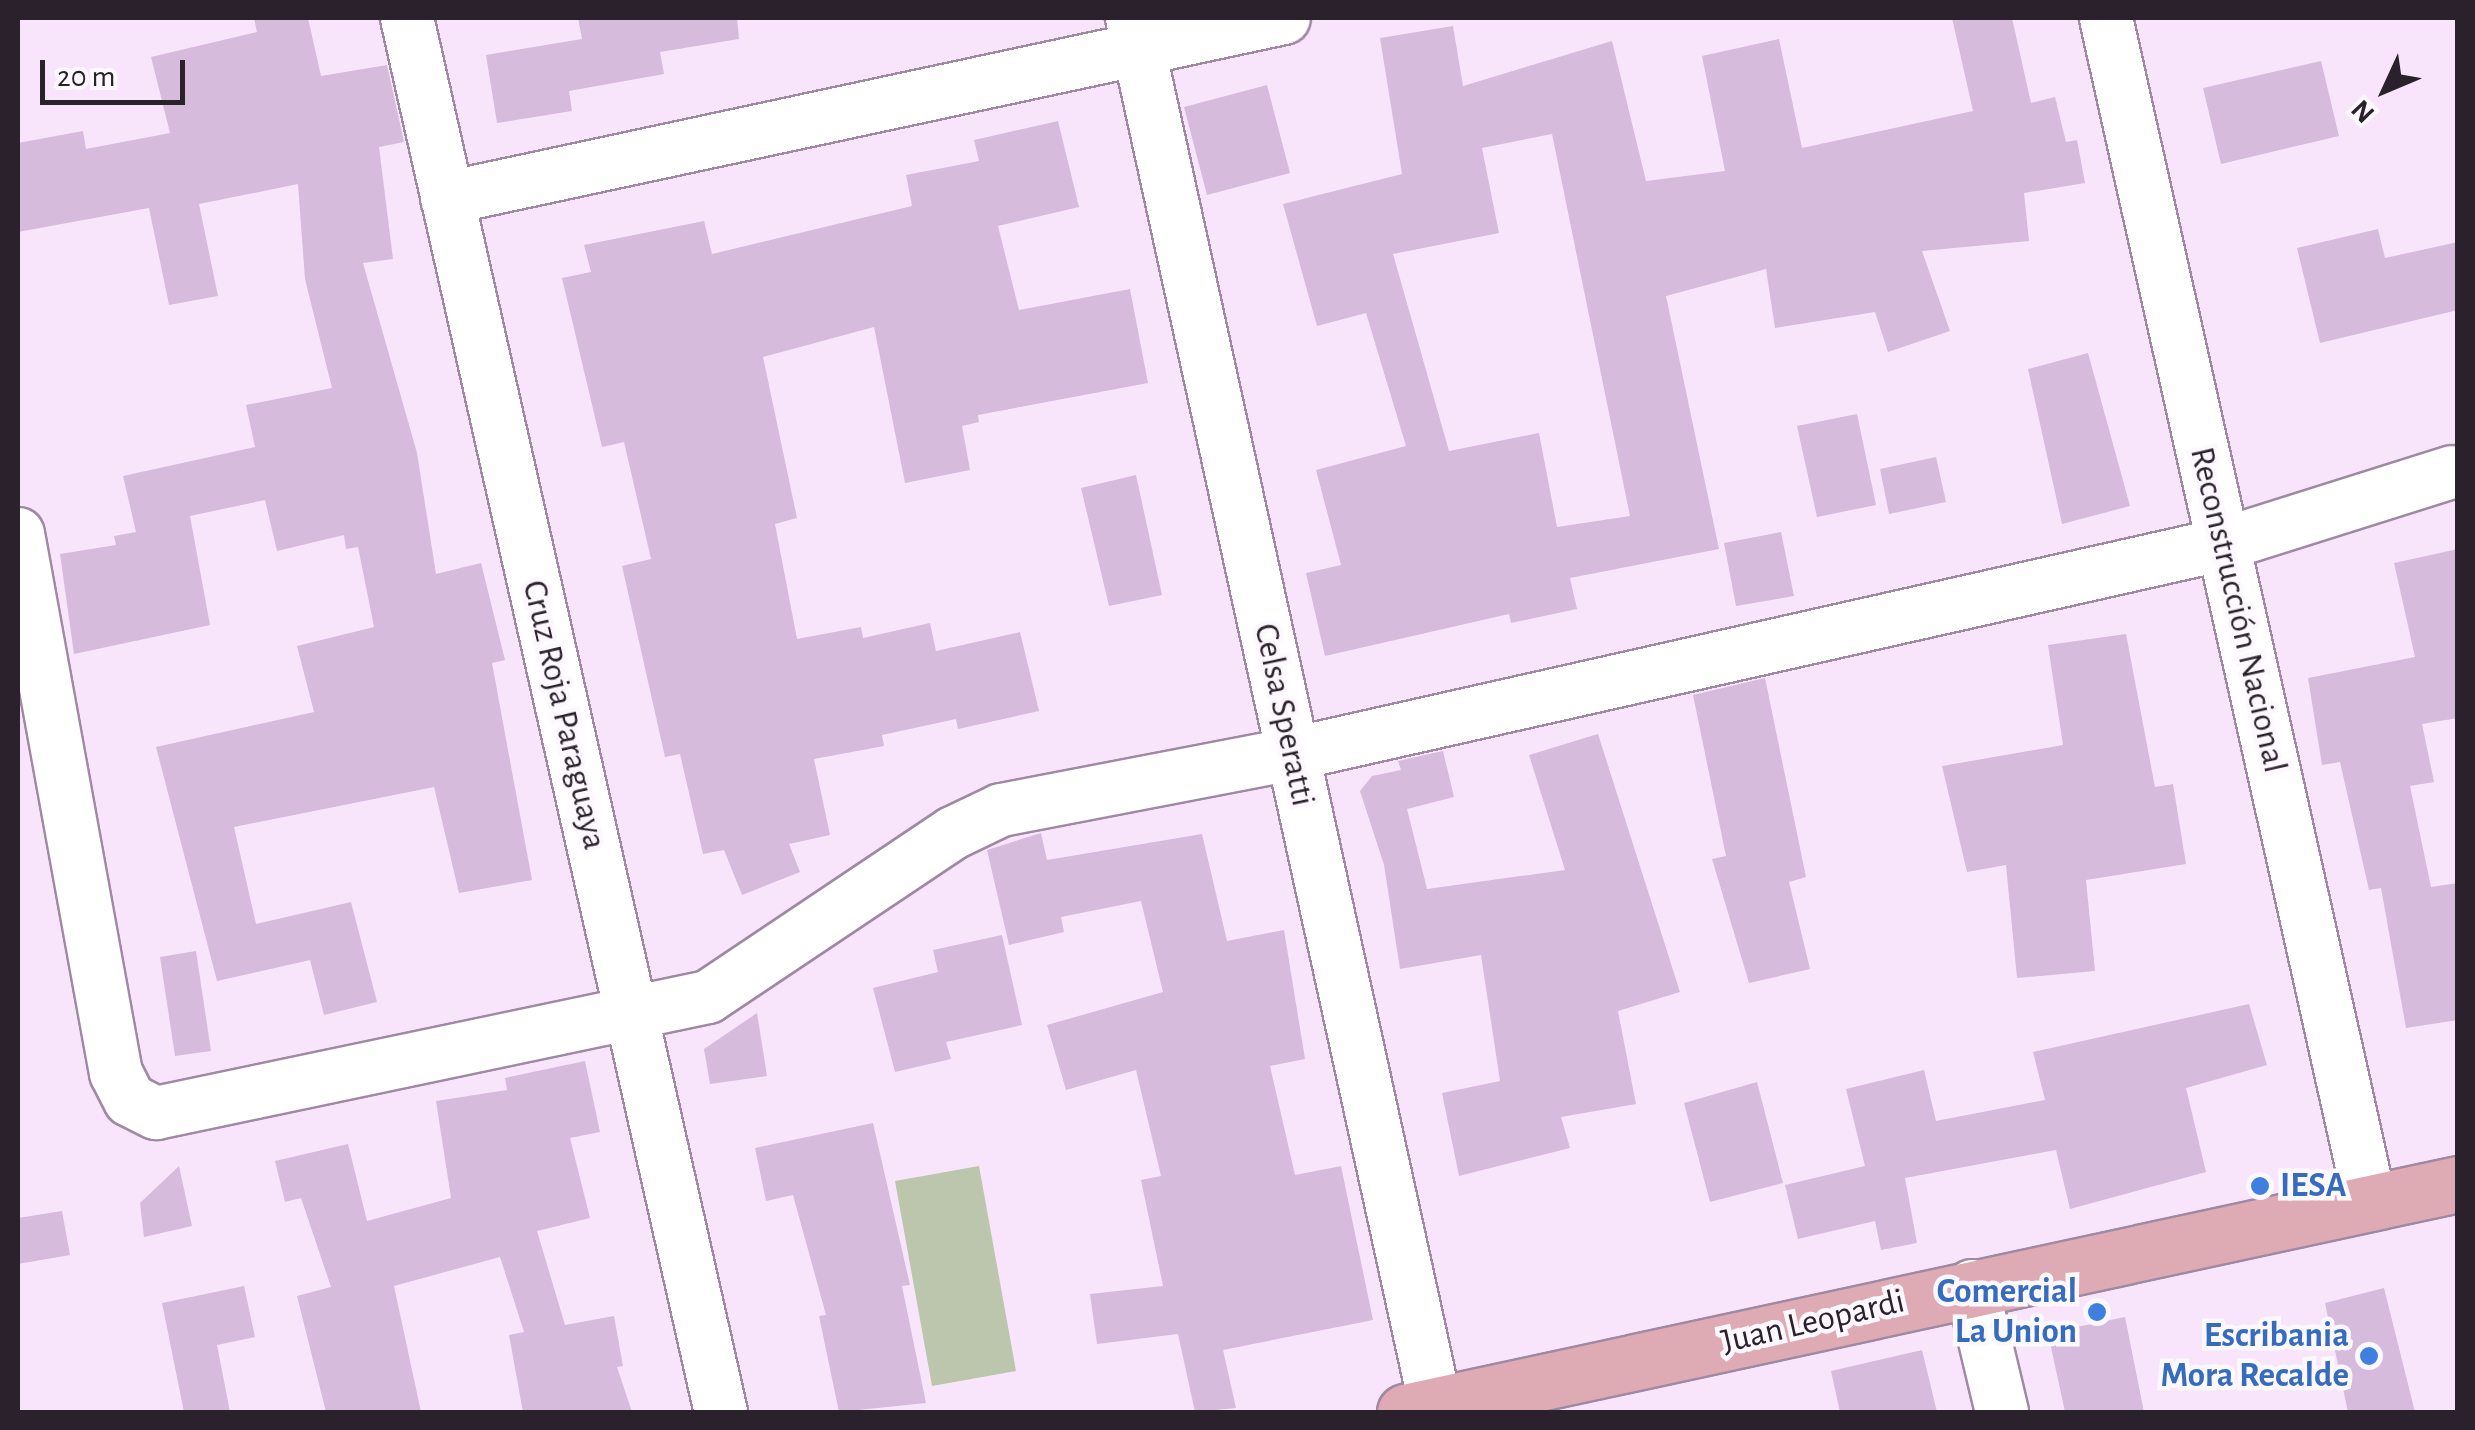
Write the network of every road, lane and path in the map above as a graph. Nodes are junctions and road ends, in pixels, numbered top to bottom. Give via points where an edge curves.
1 (407, 18) edge
2 (1284, 18) edge
3 (2106, 18) edge
4 (1135, 33) edge
5 (447, 198) junction
6 (2452, 472) dead end
7 (18, 534) edge
8 (2224, 544) junction
9 (1293, 754) junction
10 (632, 1017) junction
11 (2458, 1184) edge
12 (2370, 1202) junction
13 (1972, 1286) junction
14 (1426, 1410) edge
15 (721, 1412) edge
16 (2002, 1412) edge

1 - 5 street, Cruz Roja Paraguaya
2 - 4 street
3 - 8 street, Reconstrucción Nacional
4 - 5 street
4 - 9 street, Celsa Speratti
5 - 10 street, Cruz Roja Paraguaya
6 - 8 street
7 - 10 street via 116,1073 130,1100 156,1113
8 - 9 street
8 - 12 street, Reconstrucción Nacional
9 - 10 street via 1000,810 953,833 708,997
9 - 14 street, Celsa Speratti
10 - 15 street, Cruz Roja Paraguaya
11 - 12 main road, Juan Leopardi
12 - 13 main road, Juan Leopardi
13 - 14 main road, Juan Leopardi
13 - 16 street

